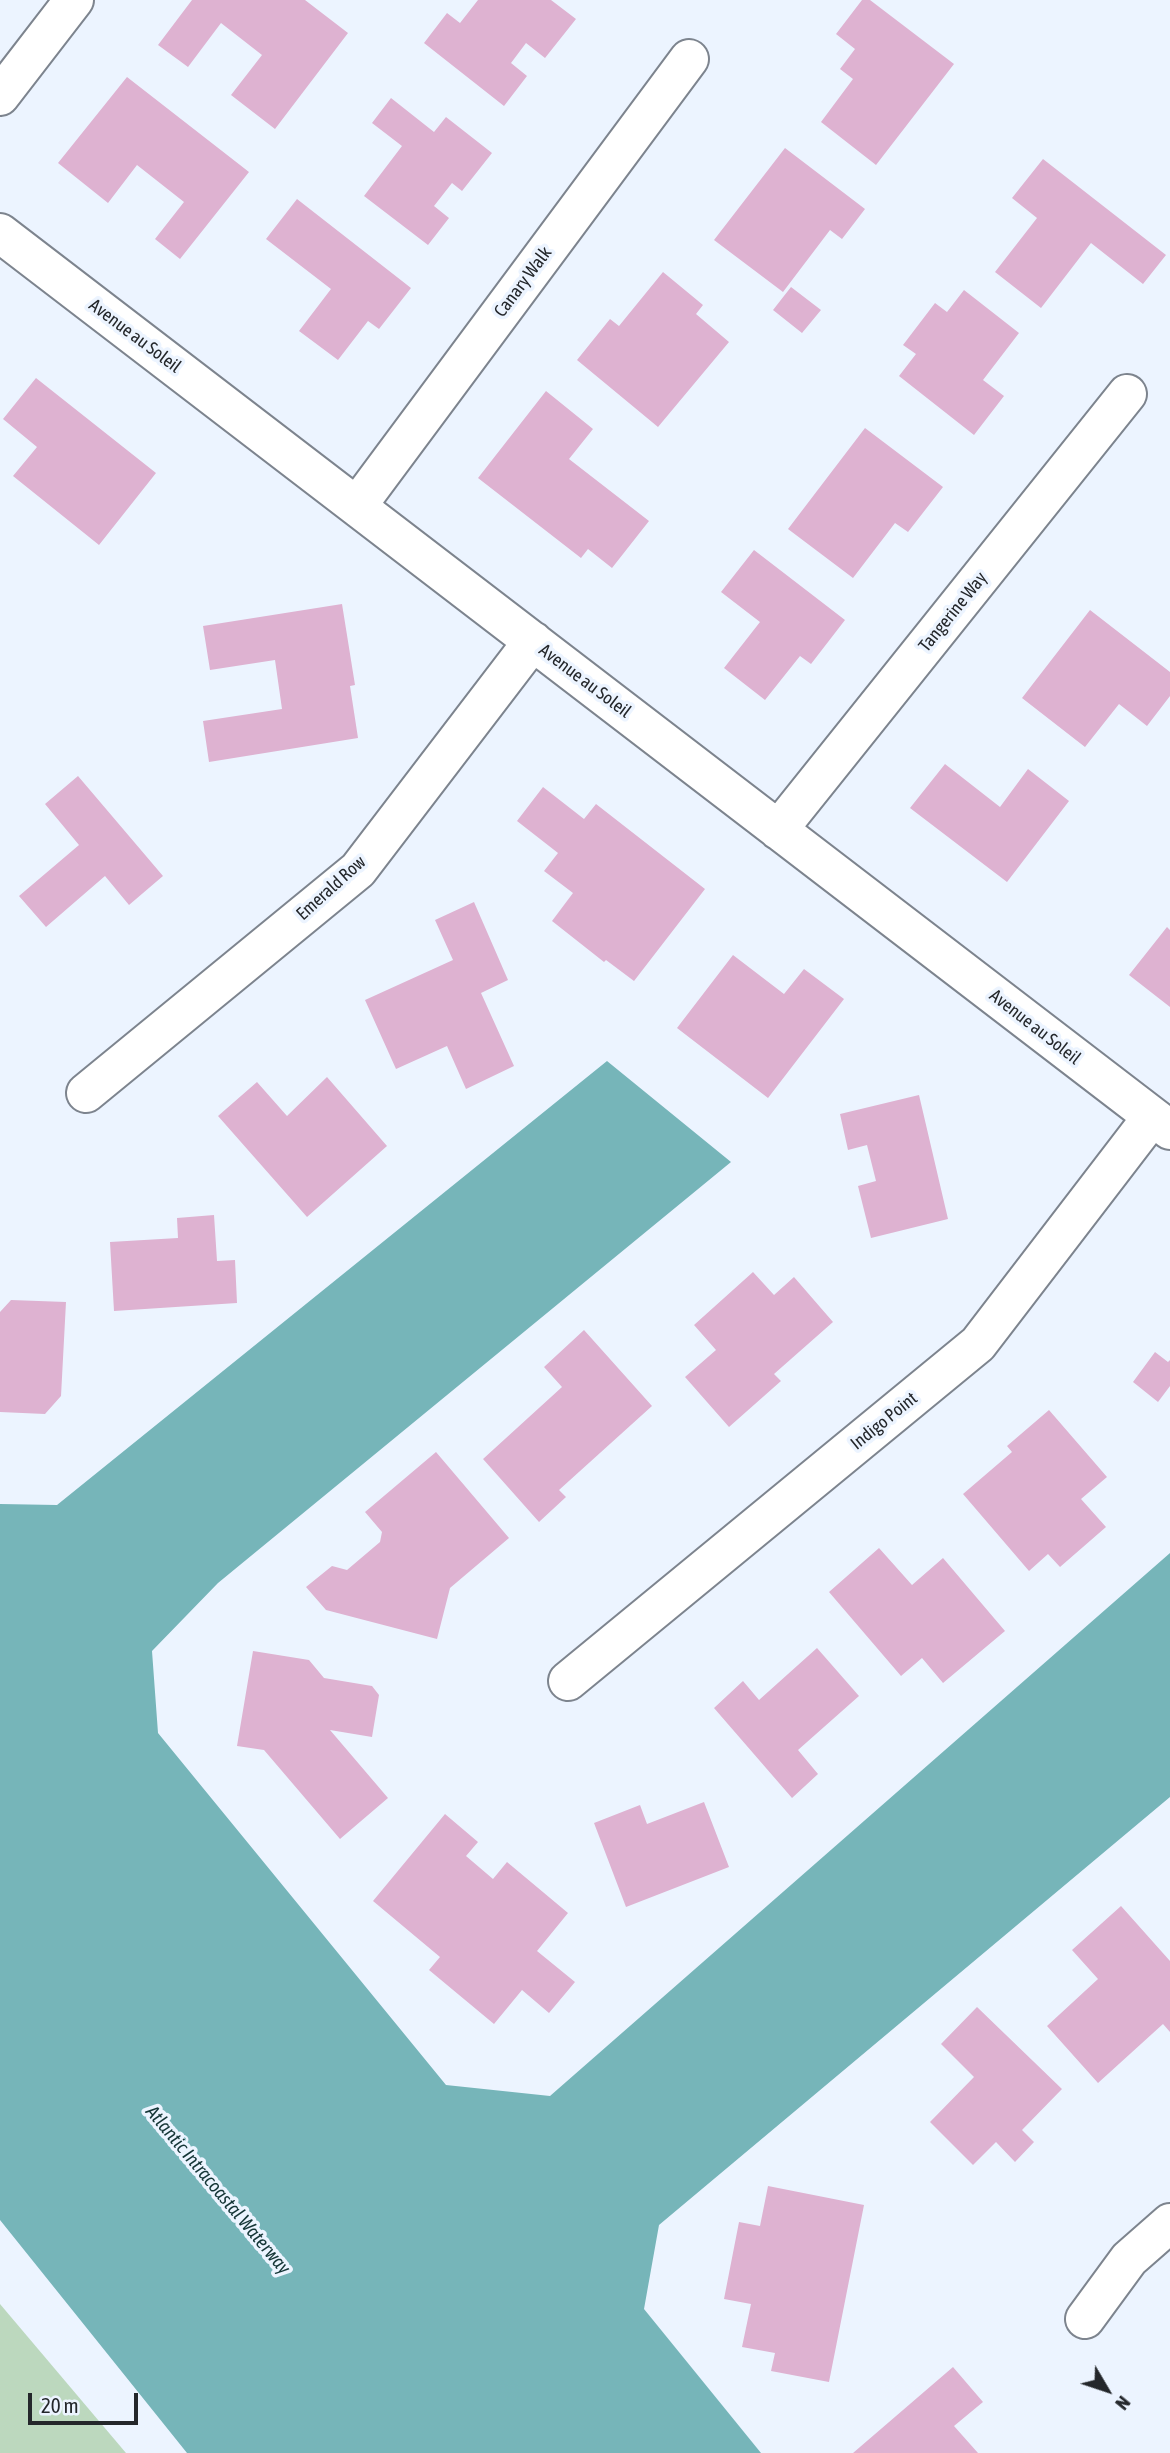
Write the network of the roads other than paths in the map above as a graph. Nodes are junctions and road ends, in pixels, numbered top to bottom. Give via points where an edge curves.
1 (74, 0) edge
2 (690, 59) dead end
3 (0, 96) edge
4 (0, 233) edge
5 (1127, 394) dead end
6 (358, 506) junction
7 (533, 641) junction
8 (778, 830) junction
9 (86, 1093) dead end
10 (1161, 1124) edge
11 (569, 1681) dead end
12 (1170, 2223) edge
13 (1085, 2319) dead end

1 - 3 street
2 - 6 street, Canary Walk
4 - 6 street, Avenue au Soleil
5 - 8 street, Tangerine Way
6 - 7 street, Avenue au Soleil
7 - 8 street, Avenue au Soleil
7 - 9 street, Emerald Row via 358,870
8 - 10 street, Avenue au Soleil
10 - 11 street, Indigo Point via 978,1345
12 - 13 street via 1129,2259

